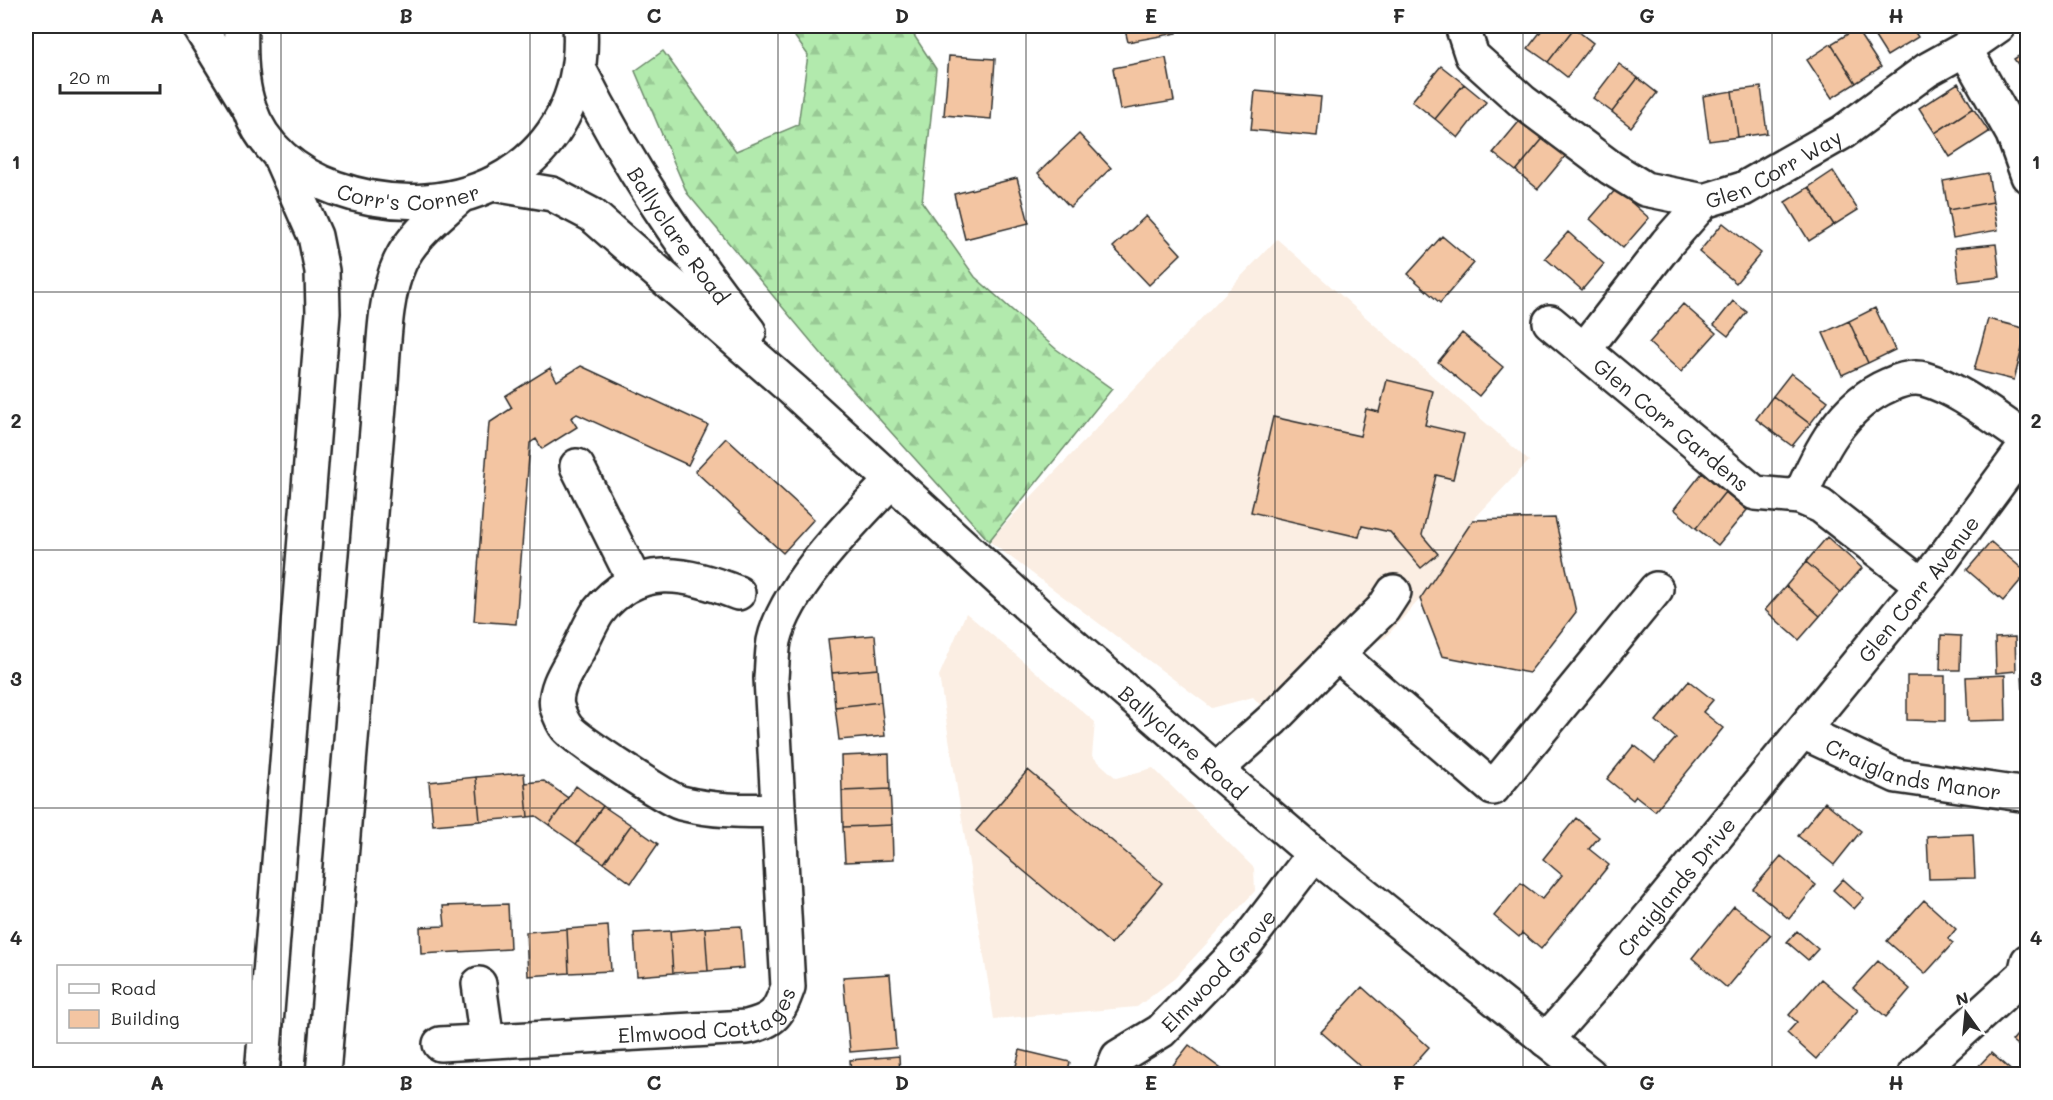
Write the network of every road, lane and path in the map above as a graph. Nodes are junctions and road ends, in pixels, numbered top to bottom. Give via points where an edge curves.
1 (199, 26) edge
2 (241, 26) edge
3 (1462, 26) edge
4 (1998, 26) edge
5 (584, 41) edge
6 (1965, 50) junction
7 (248, 106) junction
8 (280, 157) junction
9 (2028, 176) edge
10 (493, 184) junction
11 (458, 198) junction
12 (1704, 201) junction
13 (1550, 322) dead end
14 (1584, 350) junction
15 (793, 390) junction
16 (2028, 441) edge
17 (577, 466) dead end
18 (891, 481) junction
19 (1800, 497) junction
20 (634, 580) junction
21 (1922, 585) junction
22 (1656, 589) dead end
23 (738, 592) dead end
24 (1394, 592) dead end
25 (1337, 654) junction
26 (1803, 732) junction
27 (1216, 770) junction
28 (2028, 795) edge
29 (776, 810) junction
30 (1314, 854) junction
31 (2028, 961) edge
32 (479, 984) dead end
33 (1546, 1040) junction
34 (487, 1041) junction
35 (440, 1044) dead end
36 (262, 1074) edge
37 (323, 1074) edge
38 (1111, 1074) edge
39 (1589, 1074) edge
40 (1915, 1074) edge

1 - 7 main road
2 - 7 main road, Corr's Corner via 240,57
3 - 12 main road via 1472,56 1523,102 1611,168 1645,189
4 - 6 main road, Glen Corr Way
5 - 10 main road, Corr's Corner via 570,104 555,131 528,161
5 - 15 main road, Ballyclare Road via 634,172 695,262
6 - 9 main road via 2013,134
6 - 12 main road, Glen Corr Way via 1927,70 1843,132 1743,189
7 - 8 main road, Corr's Corner
8 - 11 main road, Corr's Corner via 318,182 354,195 424,202
8 - 36 main road via 315,236 322,271 323,313
10 - 11 main road, Corr's Corner
10 - 15 main road, Ballyclare Road via 552,194 592,215
11 - 37 main road via 409,247 392,290
12 - 14 main road, Glen Corr Way
13 - 14 main road, Glen Corr Gardens
14 - 19 main road, Glen Corr Gardens via 1755,493
15 - 18 main road, Ballyclare Road
16 - 19 main road via 1948,388 1922,378 1904,378 1857,404 1819,453
16 - 21 main road, Glen Corr Avenue
17 - 20 main road
18 - 27 main road, Ballyclare Road
18 - 29 main road, Elmwood Cottages via 812,570 788,605 774,640 771,678
19 - 21 main road, Glen Corr Gardens via 1821,506
20 - 23 main road via 676,575
20 - 29 main road via 598,613 561,681 557,705 566,727 582,742 678,802 726,812
21 - 26 main road, Glen Corr Avenue
22 - 25 main road via 1493,788
24 - 25 main road via 1383,609
25 - 27 main road
26 - 28 main road, Craiglands Manor via 1897,776
26 - 33 main road, Craiglands Drive
27 - 30 main road, Ballyclare Road
29 - 34 main road, Elmwood Cottages via 788,987 779,1010 766,1023
30 - 33 main road, Ballyclare Road
30 - 38 main road, Elmwood Grove via 1246,944 1161,1031 1118,1057
31 - 40 main road via 2025,974
32 - 34 main road
33 - 39 main road, Ballyclare Road
34 - 35 main road, Elmwood Cottages

